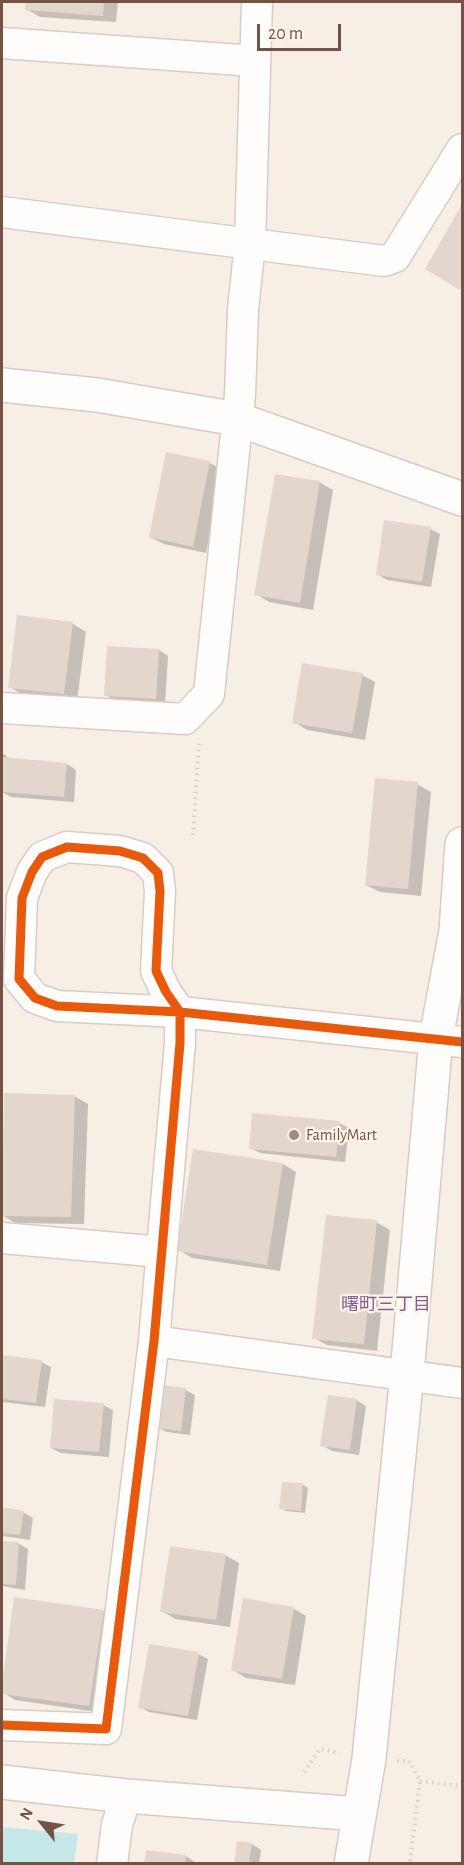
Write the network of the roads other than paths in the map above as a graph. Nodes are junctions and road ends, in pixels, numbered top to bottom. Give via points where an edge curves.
1 (257, 2) edge
2 (2, 43) edge
3 (255, 61) junction
4 (462, 149) edge
5 (2, 212) edge
6 (249, 243) junction
7 (2, 385) edge
8 (237, 419) junction
9 (462, 499) edge
10 (2, 708) edge
11 (462, 844) edge
12 (156, 971) junction
13 (108, 1008) junction
14 (180, 1012) junction
15 (449, 1040) edge
16 (2, 1238) edge
17 (162, 1252) junction
18 (154, 1341) junction
19 (406, 1374) junction
20 (462, 1383) edge
21 (2, 1725) edge
22 (2, 1782) edge
23 (126, 1796) junction
24 (359, 1814) junction
25 (112, 1863) edge
26 (351, 1863) edge

1 - 3 street
2 - 3 street
3 - 6 street
4 - 6 street via 395,257 384,261
5 - 6 street
6 - 8 street
7 - 8 street via 97,395
8 - 9 street
8 - 10 street via 209,694 201,704 185,719
11 - 15 street
12 - 13 street via 130,997
12 - 13 street via 158,873 143,858 120,850 67,847 42,857 22,898 19,979 35,998 57,1006
12 - 14 street
13 - 14 street
14 - 15 street
14 - 17 street
15 - 19 street
16 - 17 street
17 - 18 street
18 - 19 street
18 - 21 street via 106,1729
19 - 20 street
19 - 24 street via 371,1736
22 - 23 street
23 - 24 street
23 - 25 street
24 - 26 street

